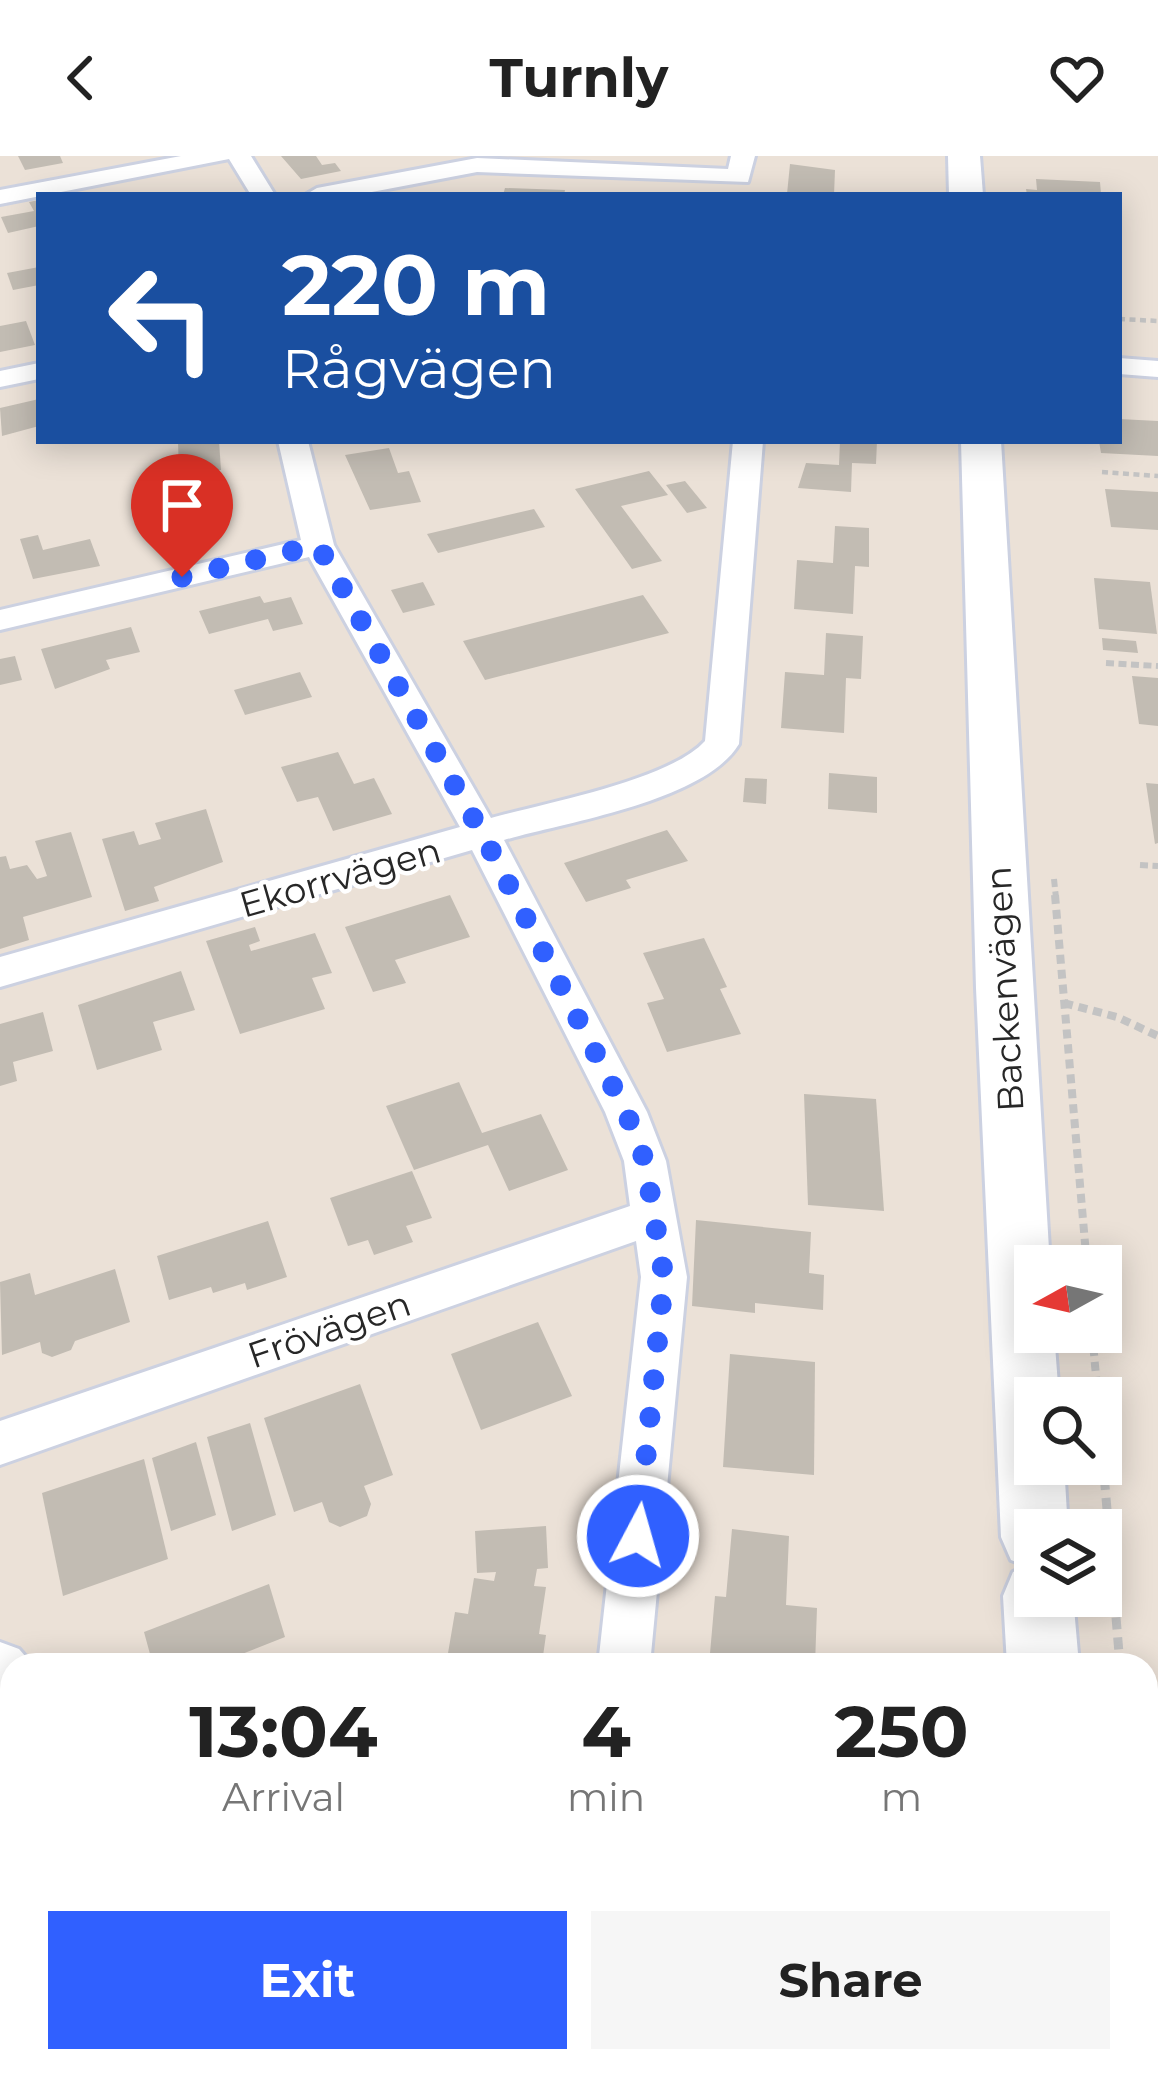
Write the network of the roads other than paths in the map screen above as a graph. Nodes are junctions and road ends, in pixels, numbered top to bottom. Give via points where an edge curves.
1 (219, 156) edge
2 (239, 156) edge
3 (964, 156) edge
4 (741, 167) edge
5 (261, 192) edge
6 (332, 192) edge
7 (966, 192) edge
8 (0, 196) edge
9 (1122, 366) edge
10 (1158, 369) edge
11 (36, 372) edge
12 (0, 379) edge
13 (293, 444) edge
14 (748, 444) edge
15 (981, 444) edge
16 (318, 545) junction
17 (0, 620) edge
18 (484, 837) junction
19 (0, 973) edge
20 (657, 1215) junction
21 (0, 1442) edge
22 (1033, 1509) edge
23 (1040, 1617) edge
24 (625, 1653) edge
25 (1041, 1653) edge

1 - 8 street
2 - 5 street
3 - 7 street
4 - 6 street via 477,165
9 - 10 street
11 - 12 street
13 - 16 street
14 - 18 street, Ekorrvägen via 722,744 688,772
15 - 22 street, Backenvägen
16 - 17 street
16 - 18 street
18 - 19 street, Ekorrvägen
18 - 20 street via 626,1112
20 - 21 street, Frövägen
20 - 24 street via 664,1277
23 - 25 street

